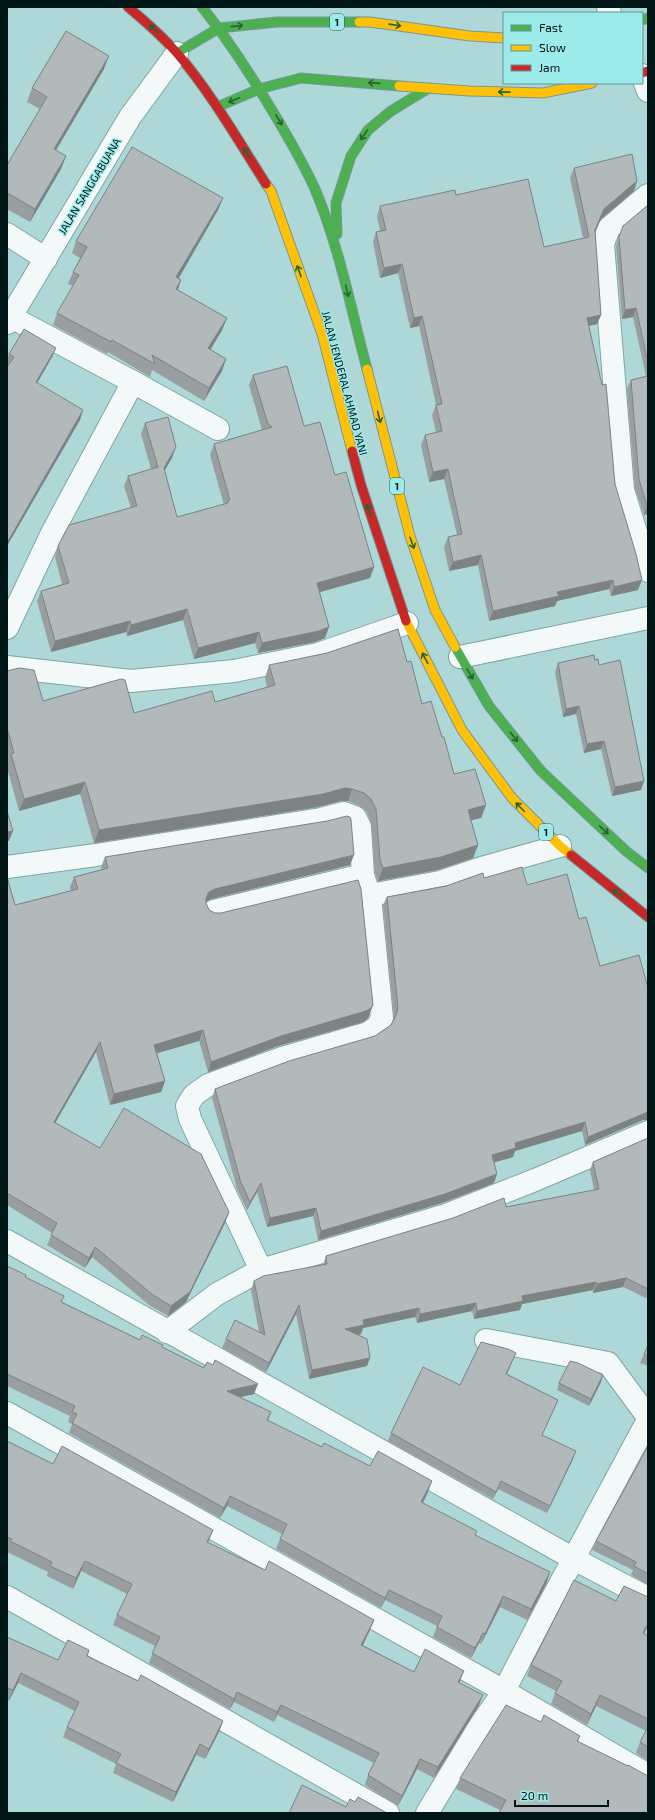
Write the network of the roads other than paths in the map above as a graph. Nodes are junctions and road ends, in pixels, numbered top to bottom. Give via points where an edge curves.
1 (128, 7) edge
2 (202, 7) edge
3 (352, 13) dead end
4 (370, 22) junction
5 (219, 28) junction
6 (503, 38) edge
7 (177, 53) junction
8 (643, 77) edge
9 (587, 84) edge
10 (429, 88) junction
11 (259, 89) junction
12 (648, 90) edge
13 (217, 107) junction
14 (648, 195) edge
15 (7, 234) edge
16 (338, 253) junction
17 (46, 259) junction
18 (9, 320) edge
19 (133, 382) junction
20 (218, 429) dead end
21 (648, 571) edge
22 (648, 618) edge
23 (407, 623) junction
24 (7, 628) edge
25 (460, 657) junction
26 (7, 668) edge
27 (560, 846) junction
28 (7, 867) edge
29 (648, 868) edge
30 (363, 875) junction
31 (370, 897) junction
32 (214, 911) edge
33 (648, 917) edge
34 (648, 1132) edge
35 (7, 1241) edge
36 (261, 1270) junction
37 (167, 1332) junction
38 (486, 1340) dead end
39 (7, 1413) edge
40 (648, 1416) edge
41 (648, 1420) edge
42 (574, 1559) junction
43 (7, 1597) edge
44 (648, 1598) edge
45 (504, 1691) junction
46 (648, 1776) edge
47 (388, 1813) edge
48 (427, 1813) edge

7 -> 1 main road, JALAN JENDERAL AHMAD YANI / 1
2 - 5 main road, 1
3 - 4 main road
5 -> 4 main road, 1 via 277,22
4 -> 6 main road, 1
5 - 7 main road, 1
5 - 11 main road, 1
7 - 13 main road, JALAN JENDERAL AHMAD YANI / 1
7 - 17 street, JALAN SANGGABUANA via 130,117
8 - 12 street
9 -> 10 main road via 543,92
10 -> 11 main road via 301,78
10 -> 16 main road via 391,111 368,130 351,156 336,203
11 -> 13 main road
11 -> 16 main road, 1 via 294,146 315,190
23 -> 13 main road, JALAN JENDERAL AHMAD YANI / 1 via 361,485 322,334 271,191
14 - 21 street via 609,228 603,244 622,490
15 - 17 street
16 -> 25 main road, 1 via 410,536 435,610
17 - 18 street, JALAN SANGGABUANA
18 - 19 street
19 - 20 street
19 - 24 street via 52,533
22 - 25 street
23 - 26 street via 318,654 226,672 131,681
27 -> 23 main road, JALAN JENDERAL AHMAD YANI / 1 via 512,798 462,730
25 -> 29 main road, 1 via 490,706 541,771 626,851
27 - 31 street via 440,882
33 -> 27 main road, 1
28 - 30 street via 321,819 344,813 355,817 360,827
30 - 31 street
30 - 32 street
31 - 36 street via 382,1018 377,1027 368,1033 282,1058 208,1085 194,1095 188,1106 190,1119
34 - 36 street via 446,1215
35 - 37 street
36 - 37 street via 217,1294
37 - 42 street
38 - 40 street via 608,1363
39 - 45 street
41 - 42 street
42 - 44 street
42 - 45 street
43 - 47 street
45 - 46 street
45 - 48 street

